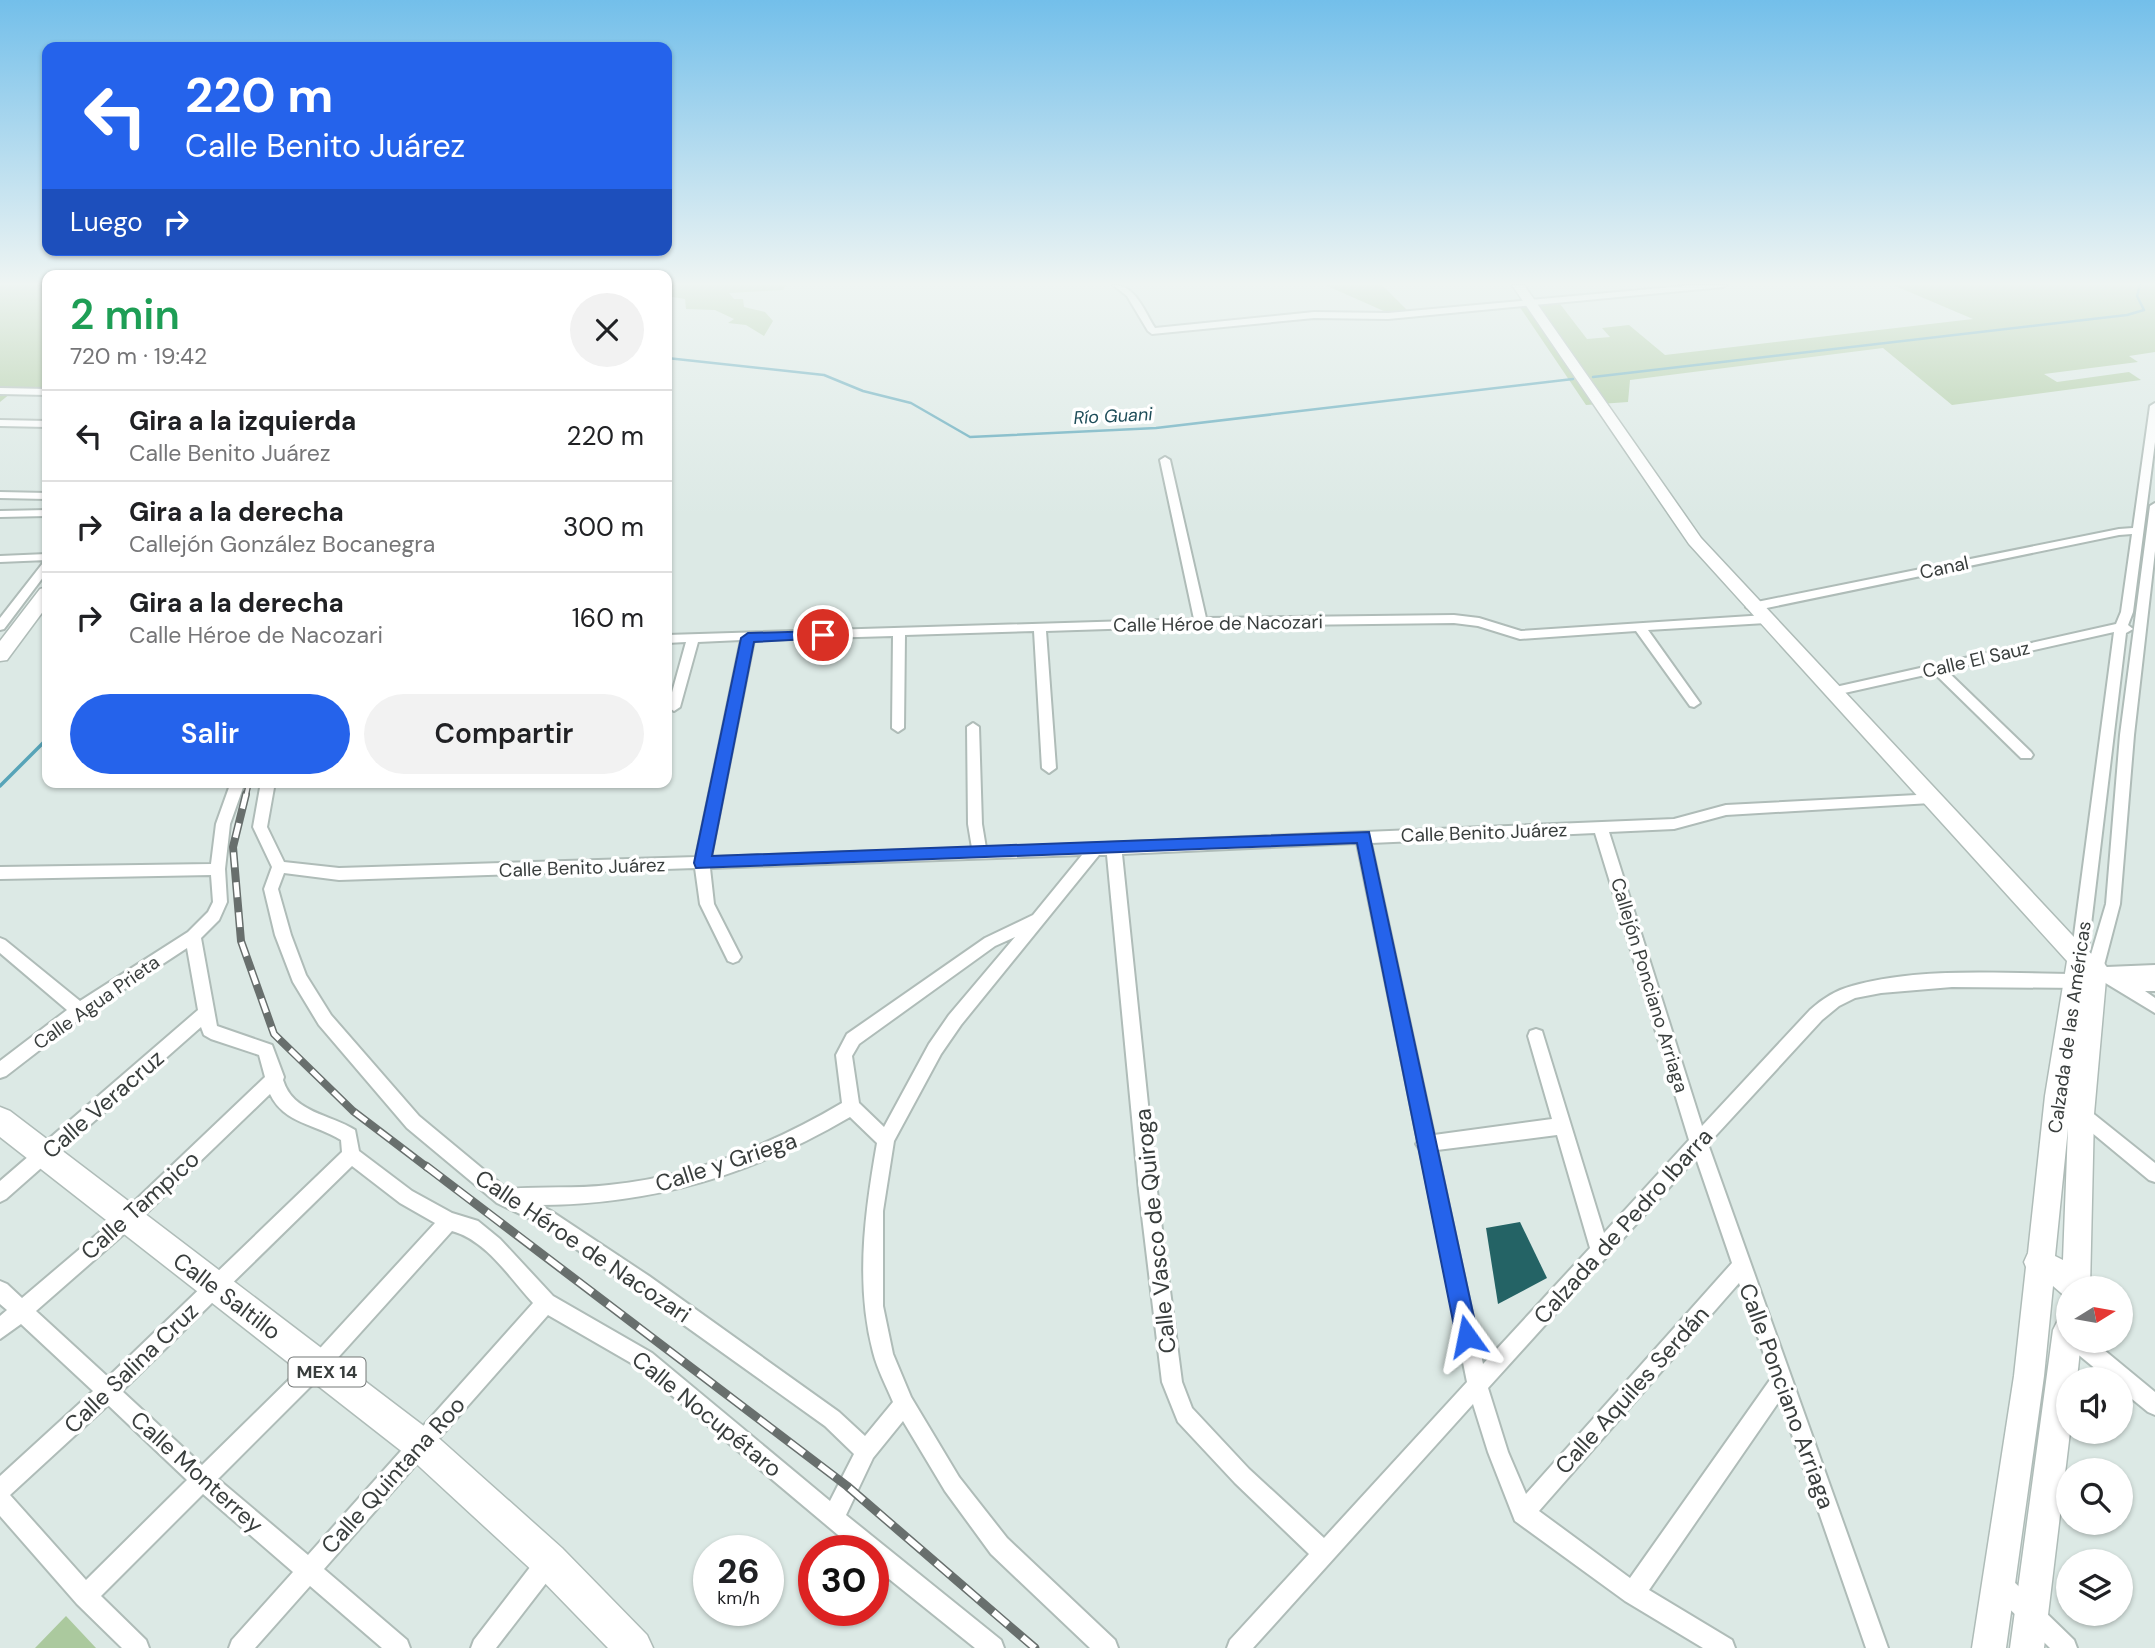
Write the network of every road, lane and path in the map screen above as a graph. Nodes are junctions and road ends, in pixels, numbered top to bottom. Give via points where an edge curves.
1 (1571, 362) edge
2 (0, 391) edge
3 (42, 392) edge
4 (2155, 407) edge
5 (0, 423) edge
6 (42, 424) edge
7 (1165, 460) dead end
8 (2150, 476) edge
9 (0, 495) edge
10 (42, 496) edge
11 (2155, 506) edge
12 (42, 513) edge
13 (0, 514) edge
14 (2136, 531) junction
15 (42, 557) edge
16 (0, 559) edge
17 (42, 571) edge
18 (42, 600) edge
19 (2150, 605) edge
20 (1752, 607) junction
21 (1766, 619) junction
22 (1201, 622) junction
23 (0, 626) edge
24 (2121, 627) junction
25 (1040, 628) junction
26 (1640, 628) junction
27 (899, 632) junction
28 (2140, 634) junction
29 (693, 638) junction
30 (748, 638) junction
31 (672, 639) edge
32 (0, 655) edge
33 (1937, 668) junction
34 (1831, 692) junction
35 (1694, 702) dead end
36 (674, 706) dead end
37 (973, 727) dead end
38 (898, 728) dead end
39 (2026, 755) dead end
40 (1049, 768) dead end
41 (236, 788) edge
42 (267, 788) edge
43 (1931, 798) junction
44 (1601, 828) junction
45 (1363, 836) junction
46 (1105, 849) junction
47 (981, 853) junction
48 (702, 863) junction
49 (279, 867) junction
50 (218, 869) junction
51 (0, 873) edge
52 (1035, 919) junction
53 (193, 936) junction
54 (0, 944) edge
55 (733, 957) dead end
56 (2155, 971) edge
57 (2090, 972) junction
58 (2155, 984) edge
59 (2126, 986) junction
60 (2155, 1006) edge
61 (79, 1010) junction
62 (205, 1014) junction
63 (1536, 1036) dead end
64 (0, 1071) edge
65 (276, 1077) junction
66 (2058, 1096) junction
67 (851, 1107) junction
68 (2081, 1114) junction
69 (0, 1120) edge
70 (1562, 1126) junction
71 (886, 1140) junction
72 (1699, 1143) junction
73 (1425, 1144) junction
74 (351, 1155) junction
75 (44, 1157) junction
76 (2155, 1174) edge
77 (0, 1193) edge
78 (503, 1197) junction
79 (127, 1220) junction
80 (449, 1221) junction
81 (1600, 1249) junction
82 (2039, 1262) junction
83 (1741, 1268) junction
84 (2061, 1276) edge
85 (2076, 1276) edge
86 (215, 1287) junction
87 (0, 1292) edge
88 (546, 1303) junction
89 (22, 1310) junction
90 (0, 1329) edge
91 (2065, 1353) edge
92 (2093, 1353) edge
93 (318, 1365) junction
94 (1781, 1381) junction
95 (1478, 1387) junction
96 (108, 1391) junction
97 (904, 1404) junction
98 (2155, 1405) edge
99 (421, 1445) junction
100 (866, 1451) junction
101 (202, 1479) junction
102 (0, 1490) edge
103 (0, 1500) edge
104 (1523, 1513) junction
105 (833, 1519) junction
106 (853, 1535) edge
107 (1324, 1553) junction
108 (549, 1561) junction
109 (889, 1564) edge
110 (306, 1571) junction
111 (1999, 1583) junction
112 (1633, 1593) junction
113 (85, 1595) junction
114 (2031, 1615) junction
115 (138, 1648) edge
116 (240, 1648) edge
117 (399, 1648) edge
118 (482, 1648) edge
119 (634, 1648) edge
120 (993, 1648) edge
121 (1107, 1648) edge
122 (1238, 1648) edge
123 (1724, 1648) edge
124 (1877, 1648) edge
125 (1989, 1648) edge
126 (2027, 1648) edge
127 (2066, 1648) edge

1 - 20 main road via 1695,541
2 - 3 street
4 - 8 street, Calzada de las Américas
5 - 6 street
7 - 22 street
8 - 14 street, Calzada de las Américas
9 - 10 street
11 - 19 street, Calzada de las Américas
12 - 13 street
14 - 20 street, Canal
14 - 24 street, Calzada de las Américas via 2127,612
15 - 16 street
17 - 23 street
18 - 32 main road
19 - 28 street, Calzada de las Américas
20 - 21 main road
21 - 26 street, Calle Héroe de Nacozari
21 - 34 main road
22 - 25 street, Calle Héroe de Nacozari
22 - 26 street, Calle Héroe de Nacozari via 1454,619 1520,635
24 - 28 street
24 - 33 street, Calle El Sauz
24 - 57 street, Calzada de las Américas
25 - 27 street, Calle Héroe de Nacozari
25 - 40 street
26 - 35 street
27 - 30 street, Calle Héroe de Nacozari
27 - 38 street
28 - 57 street, Calzada de las Américas via 2113,905
29 - 30 street, Calle Héroe de Nacozari
29 - 31 street, Calle Héroe de Nacozari
29 - 36 street
30 - 48 street
33 - 34 street, Calle El Sauz
33 - 39 street
34 - 43 main road
37 - 47 street via 975,824
41 - 50 street, Calle Agua Prieta via 223,824
42 - 49 street via 260,827
43 - 44 street, Calle Benito Juárez via 1726,810 1674,824
43 - 57 main road
44 - 45 street, Calle Benito Juárez
44 - 72 street, Callejón Ponciano Arriaga
45 - 46 street, Calle Benito Juárez
45 - 73 street
46 - 47 street, Calle Benito Juárez
46 - 52 street
46 - 107 street, Calle Vasco de Quiroga via 1172,1382 1185,1415
47 - 48 street, Calle Benito Juárez
48 - 49 street, Calle Benito Juárez via 340,874
48 - 55 street via 707,904
49 - 78 street, Calle Héroe de Nacozari via 271,888 282,935 299,977 325,1020 414,1122
50 - 51 street
50 - 53 street, Calle Agua Prieta via 220,902 214,916
52 - 67 street via 990,942 853,1039 844,1055
52 - 71 street via 935,1049
53 - 61 street, Calle Agua Prieta
53 - 62 street
54 - 61 street
56 - 57 street, Calzada de Pedro Ibarra
57 - 59 street
57 - 66 main road, Calzada de las Américas
57 - 68 main road, Calzada de las Américas
57 - 72 street, Calzada de Pedro Ibarra via 1855,991 1834,1000
58 - 59 street
59 - 60 street
61 - 64 street, Calle Agua Prieta
62 - 65 street, Calle Nocupétaro via 210,1030 225,1039 266,1050
62 - 75 street, Calle Veracruz
63 - 70 street
65 - 74 street, Calle Nocupétaro via 279,1097 295,1113 336,1126 349,1136
65 - 79 street, Calle Tampico
66 - 68 street
66 - 82 main road, Calzada de las Américas
67 - 71 street
67 - 78 street, Calle y Griega via 804,1136 721,1168 640,1190
68 - 76 street
68 - 85 main road, Calzada de las Américas
69 - 75 main road, Calle Saltillo / MEX 14
70 - 73 street
70 - 81 street
71 - 97 street via 874,1211 873,1306 883,1354
72 - 81 street, Calzada de Pedro Ibarra
72 - 83 street, Calle Ponciano Arriaga
73 - 95 street
74 - 80 street, Calle Nocupétaro via 406,1197
74 - 86 street, Calle Salina Cruz
75 - 77 street, Calle Veracruz
75 - 79 main road, Calle Saltillo / MEX 14
78 - 100 street, Calle Héroe de Nacozari via 545,1217 642,1283 832,1419
79 - 86 main road, Calle Saltillo / MEX 14
79 - 89 street, Calle Tampico
80 - 88 street, Calle Nocupétaro via 472,1227
80 - 93 street
81 - 95 street, Calzada de Pedro Ibarra
82 - 84 main road
82 - 111 main road, Calzada de las Américas via 2029,1376
83 - 94 street, Calle Ponciano Arriaga
83 - 104 street, Calle Aquiles Serdán
86 - 93 main road, Calle Saltillo / MEX 14
86 - 96 street, Calle Salina Cruz
87 - 89 street, Calle Monterrey
88 - 99 street, Calle Quintana Roo
88 - 105 street, Calle Nocupétaro via 645,1360
89 - 90 street, Calle Tampico
89 - 96 street, Calle Monterrey
91 - 114 main road
92 - 98 street
93 - 99 main road, Calle Saltillo / MEX 14
93 - 101 street
94 - 112 street
94 - 124 street, Calle Ponciano Arriaga
95 - 104 street
95 - 107 street, Calzada de Pedro Ibarra
96 - 101 street, Calle Monterrey
96 - 102 street, Calle Salina Cruz
97 - 100 street
97 - 121 street via 952,1484 999,1546
99 - 108 main road, Calle Saltillo / MEX 14
99 - 110 street, Calle Quintana Roo
100 - 105 street
101 - 110 street, Calle Monterrey
101 - 113 street
103 - 113 street
104 - 112 street
105 - 106 street, Calle Nocupétaro
107 - 122 street, Calzada de Pedro Ibarra
108 - 118 street
108 - 119 main road, Calle Saltillo / MEX 14
109 - 120 street, Calle Nocupétaro
110 - 116 street, Calle Quintana Roo
110 - 117 street, Calle Monterrey
111 - 114 street
111 - 125 main road, Calzada de las Américas
112 - 123 street
113 - 115 street
114 - 126 main road
114 - 127 street

